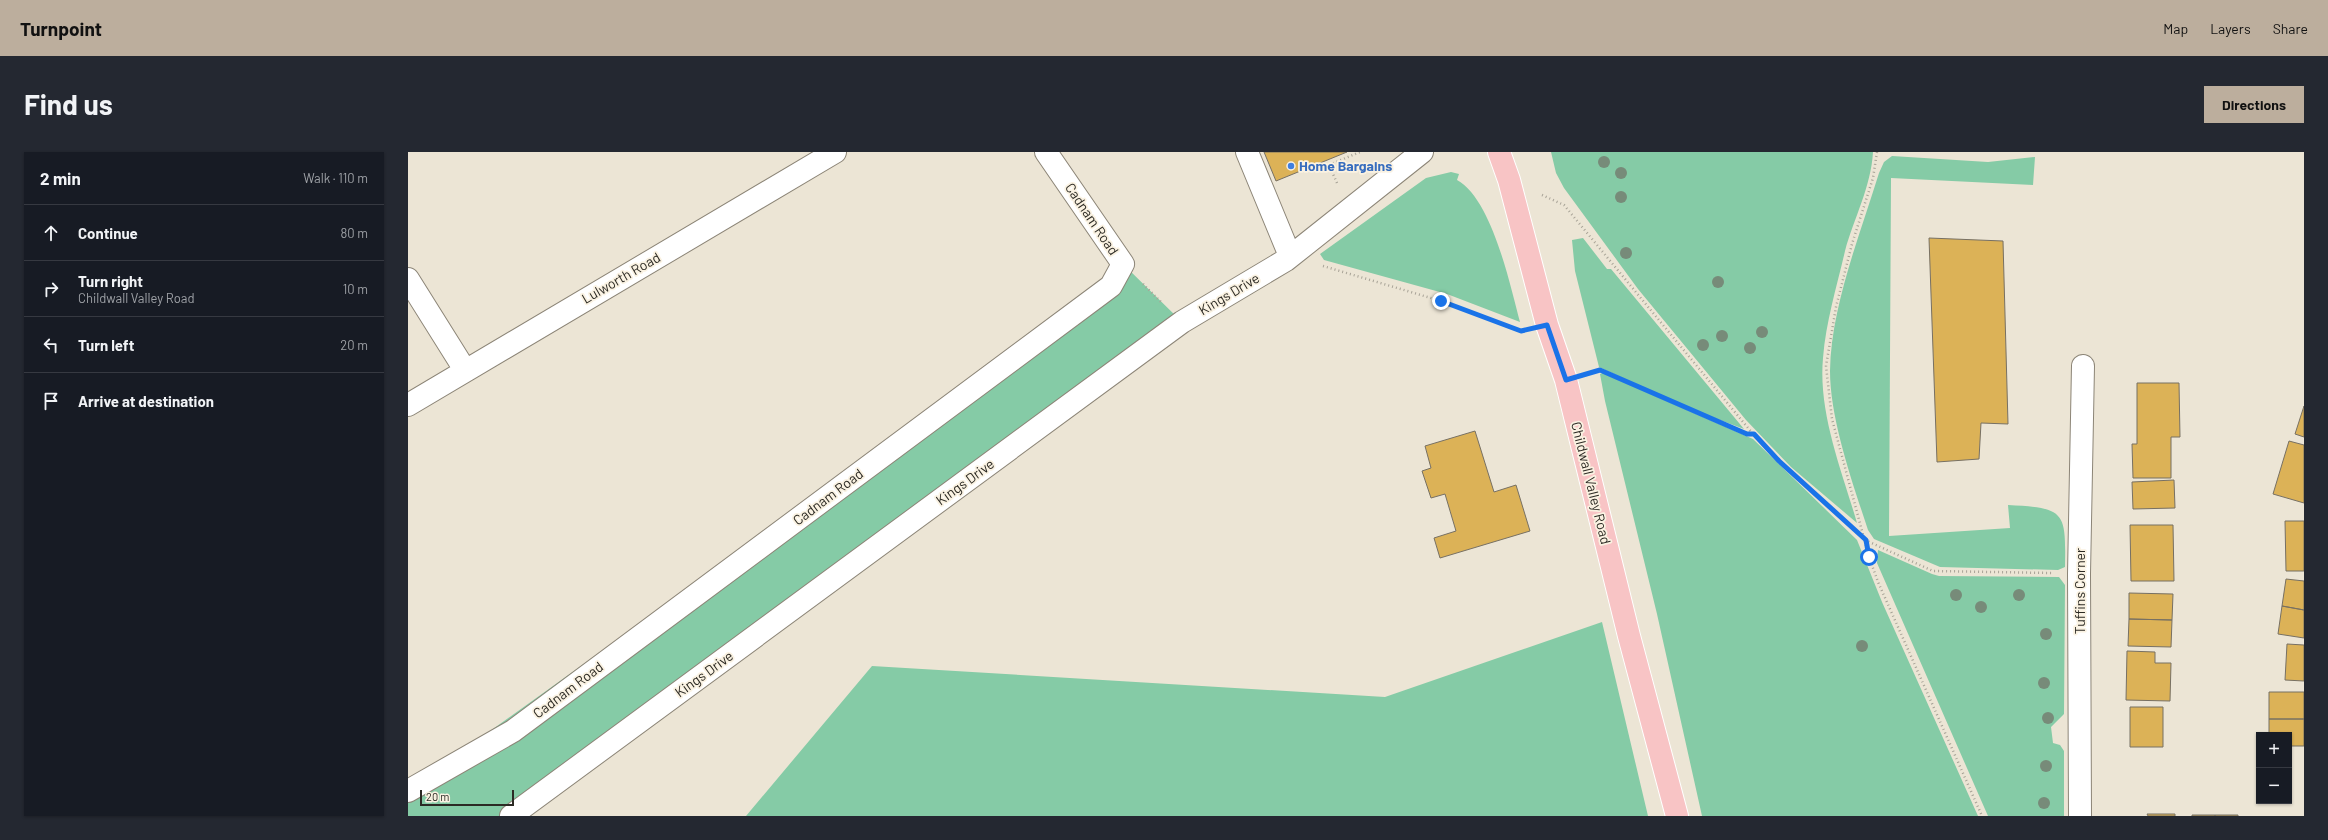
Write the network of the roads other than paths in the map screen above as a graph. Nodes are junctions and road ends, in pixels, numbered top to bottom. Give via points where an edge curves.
1 (834, 152) edge
2 (1046, 152) edge
3 (1247, 152) edge
4 (1422, 152) edge
5 (1500, 152) edge
6 (1290, 256) junction
7 (408, 279) edge
8 (2083, 366) dead end
9 (465, 370) junction
10 (408, 405) edge
11 (408, 791) edge
12 (511, 816) edge
13 (1678, 816) edge
14 (2080, 816) edge

1 - 9 street, Lulworth Road
2 - 11 street, Cadnam Road via 1123,264 1111,286 520,726
3 - 6 street
4 - 6 street, Kings Drive
5 - 13 main road, Childwall Valley Road via 1547,325 1566,380 1629,636
6 - 12 street, Kings Drive via 1182,322
7 - 9 street
8 - 14 street, Tuffins Corner via 2079,574
9 - 10 street, Lulworth Road

